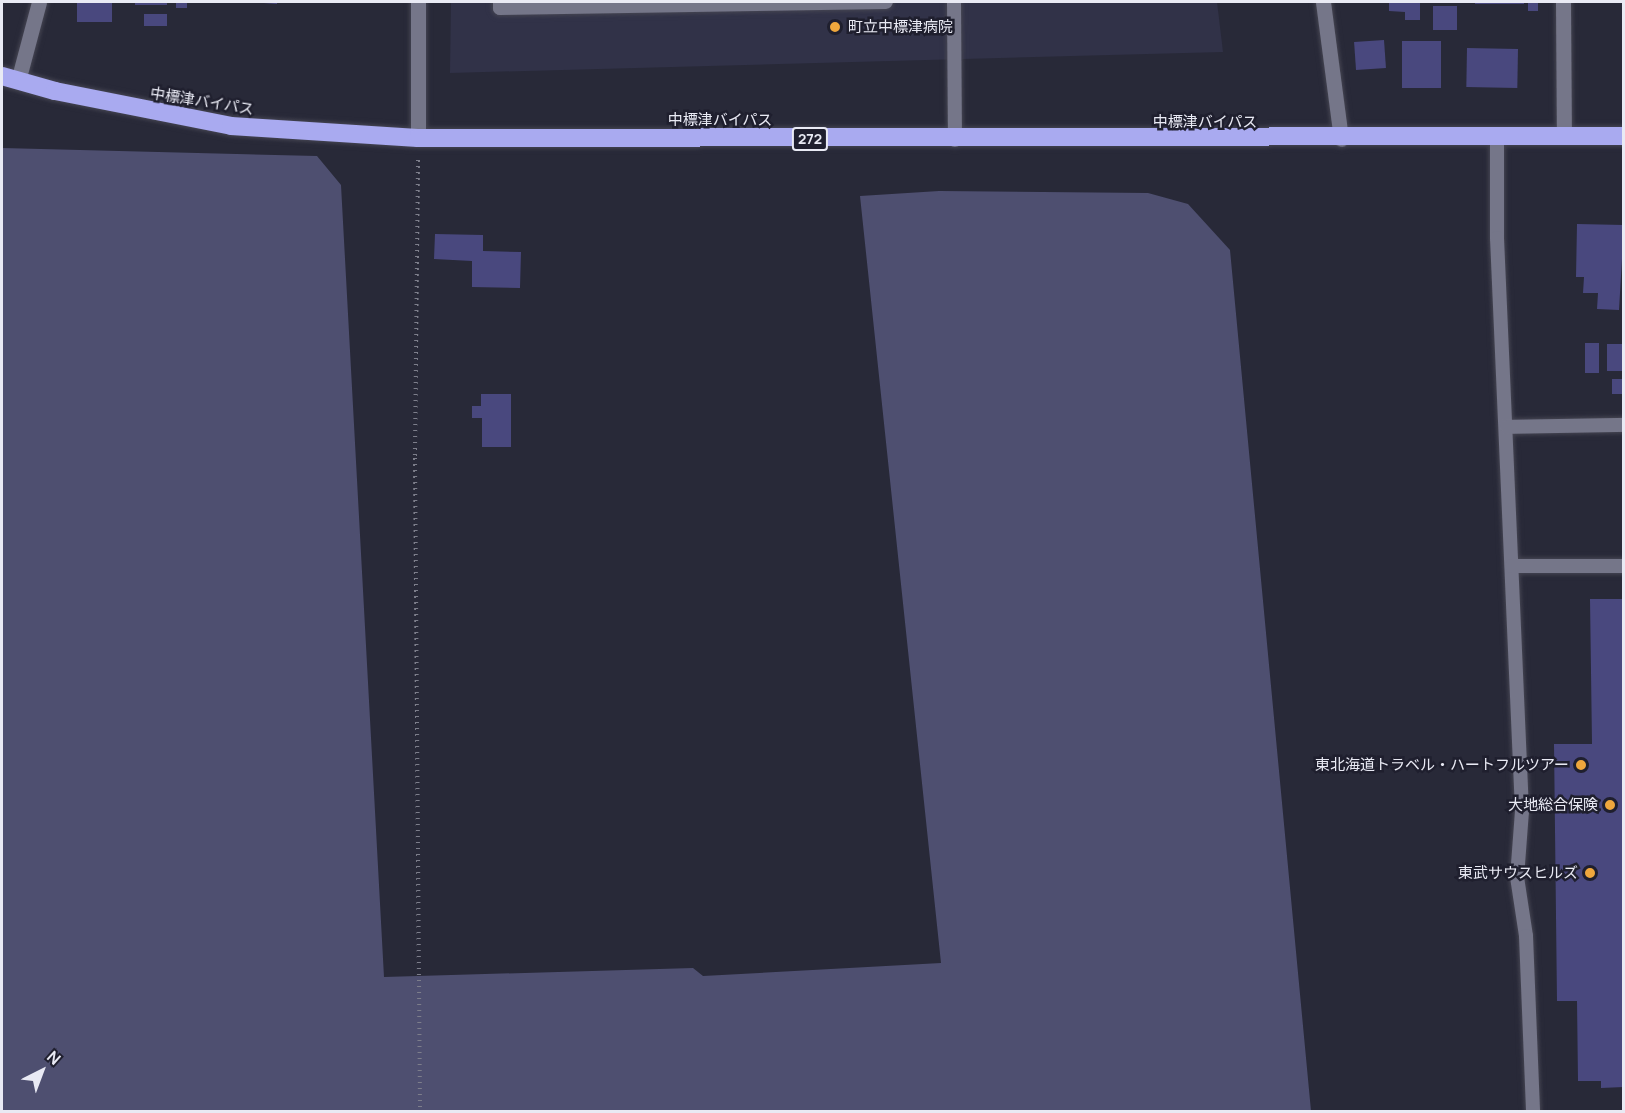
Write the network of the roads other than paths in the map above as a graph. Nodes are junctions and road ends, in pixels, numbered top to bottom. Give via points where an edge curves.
1 (39, 2) edge
2 (418, 2) edge
3 (500, 2) edge
4 (886, 2) edge
5 (954, 2) edge
6 (1323, 2) edge
7 (1563, 2) edge
8 (10, 79) edge
9 (1497, 135) junction
10 (1564, 136) junction
11 (1623, 136) edge
12 (418, 138) junction
13 (1341, 139) junction
14 (955, 140) junction
15 (1623, 425) edge
16 (1507, 427) junction
17 (1512, 566) junction
18 (1623, 566) edge
19 (1533, 1112) edge

1 - 8 street
2 - 12 street
3 - 4 lane via 501,8
5 - 14 lane
6 - 13 street
7 - 10 street
8 - 12 highway, 中標津バイパス / 272 via 231,126
9 - 10 highway, 中標津バイパス / 272
9 - 13 highway, 中標津バイパス / 272
9 - 16 lane via 1497,238
10 - 11 highway, 中標津バイパス / 272
12 - 14 highway, 中標津バイパス / 272
13 - 14 highway, 中標津バイパス / 272
15 - 16 lane
16 - 17 lane
17 - 18 lane
17 - 19 lane via 1522,811 1517,877 1526,936

